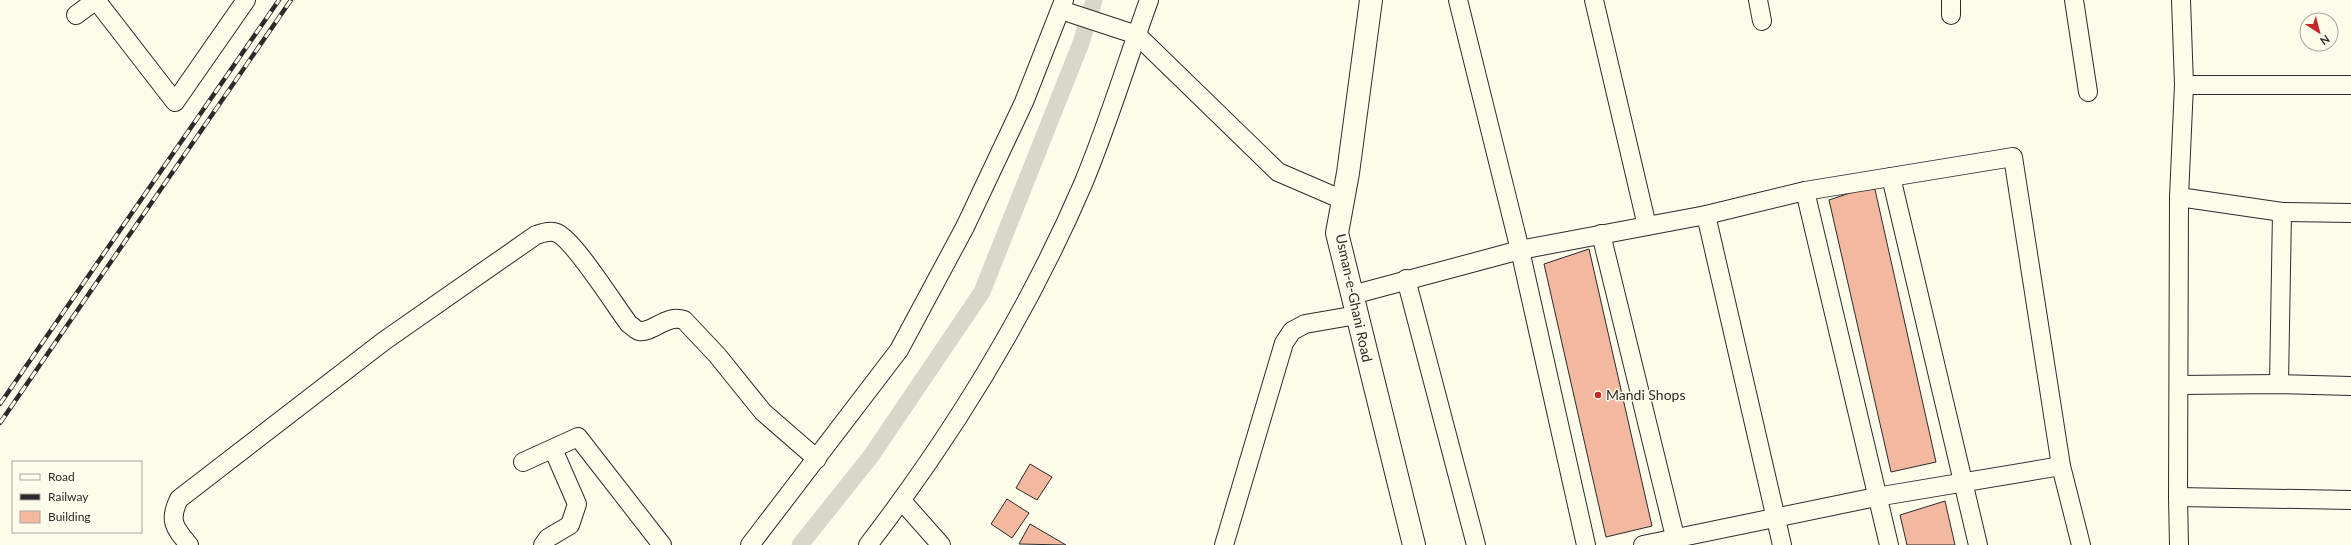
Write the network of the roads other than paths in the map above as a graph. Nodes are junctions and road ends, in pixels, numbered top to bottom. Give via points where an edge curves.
1 (96, 0) edge
2 (246, 0) edge
3 (1149, 0) edge
4 (1370, 0) edge
5 (1458, 0) edge
6 (1594, 0) edge
7 (1758, 0) edge
8 (2074, 0) edge
9 (2181, 0) edge
10 (1065, 8) edge
11 (76, 16) dead end
12 (1762, 21) dead end
13 (1137, 35) junction
14 (2184, 85) junction
15 (2351, 85) edge
16 (2088, 92) dead end
17 (1891, 177) junction
18 (1805, 191) junction
19 (2179, 197) junction
20 (1343, 200) junction
21 (2282, 212) junction
22 (2351, 213) edge
23 (1706, 215) junction
24 (1647, 226) junction
25 (1601, 234) junction
26 (1520, 250) junction
27 (1406, 280) junction
28 (1352, 294) junction
29 (1357, 315) junction
30 (2279, 384) junction
31 (2180, 385) junction
32 (2351, 386) edge
33 (553, 449) junction
34 (817, 459) junction
35 (523, 462) dead end
36 (2061, 466) junction
37 (1964, 484) junction
38 (2178, 497) junction
39 (1876, 498) junction
40 (902, 500) junction
41 (2351, 500) edge
42 (1776, 519) junction
43 (1676, 542) edge
44 (189, 545) edge
45 (543, 545) edge
46 (662, 545) edge
47 (750, 545) edge
48 (868, 545) edge
49 (941, 545) edge
50 (1224, 545) edge
51 (1414, 545) edge
52 (1476, 545) edge
53 (1586, 545) edge
54 (1643, 545) edge
55 (1782, 545) edge
56 (1889, 545) edge
57 (1978, 545) edge
58 (2081, 545) edge
59 (2180, 545) edge

1 - 2 street via 175,102
1 - 11 street
3 - 13 street
4 - 20 main road, Usman-e-Ghani Road
5 - 26 street
6 - 24 street
7 - 12 street
8 - 16 street
9 - 14 street
10 - 13 street
10 - 34 street via 965,227 899,350
13 - 20 street via 1278,172
13 - 40 street via 1083,183 1037,283 996,357 946,438
14 - 15 street
14 - 19 street
17 - 18 street
17 - 36 street via 2013,157
17 - 37 street
18 - 23 street
18 - 39 street
19 - 21 street
19 - 31 street
20 - 28 main road, Usman-e-Ghani Road via 1337,233
21 - 22 street
21 - 30 street
23 - 24 street
23 - 42 street
24 - 25 street
25 - 26 street
25 - 43 street
26 - 27 street
26 - 53 street
27 - 28 street
27 - 52 street
28 - 29 main road, Usman-e-Ghani Road
29 - 50 street via 1305,324 1292,331 1284,343
29 - 51 main road, Usman-e-Ghani Road
30 - 31 street
30 - 32 street
31 - 38 street
33 - 35 street
33 - 45 street via 577,504 570,525 548,538
33 - 46 street via 578,437
34 - 44 street via 763,412 717,355 684,320 676,318 638,331 629,324 574,249 562,236 549,232 530,240 384,341 179,500 173,520
34 - 47 street
36 - 37 street
36 - 58 street
37 - 39 street
37 - 57 street
38 - 41 street
38 - 59 street
39 - 42 street
39 - 56 street
40 - 48 street
40 - 49 street
42 - 43 street
42 - 55 street
43 - 54 street

